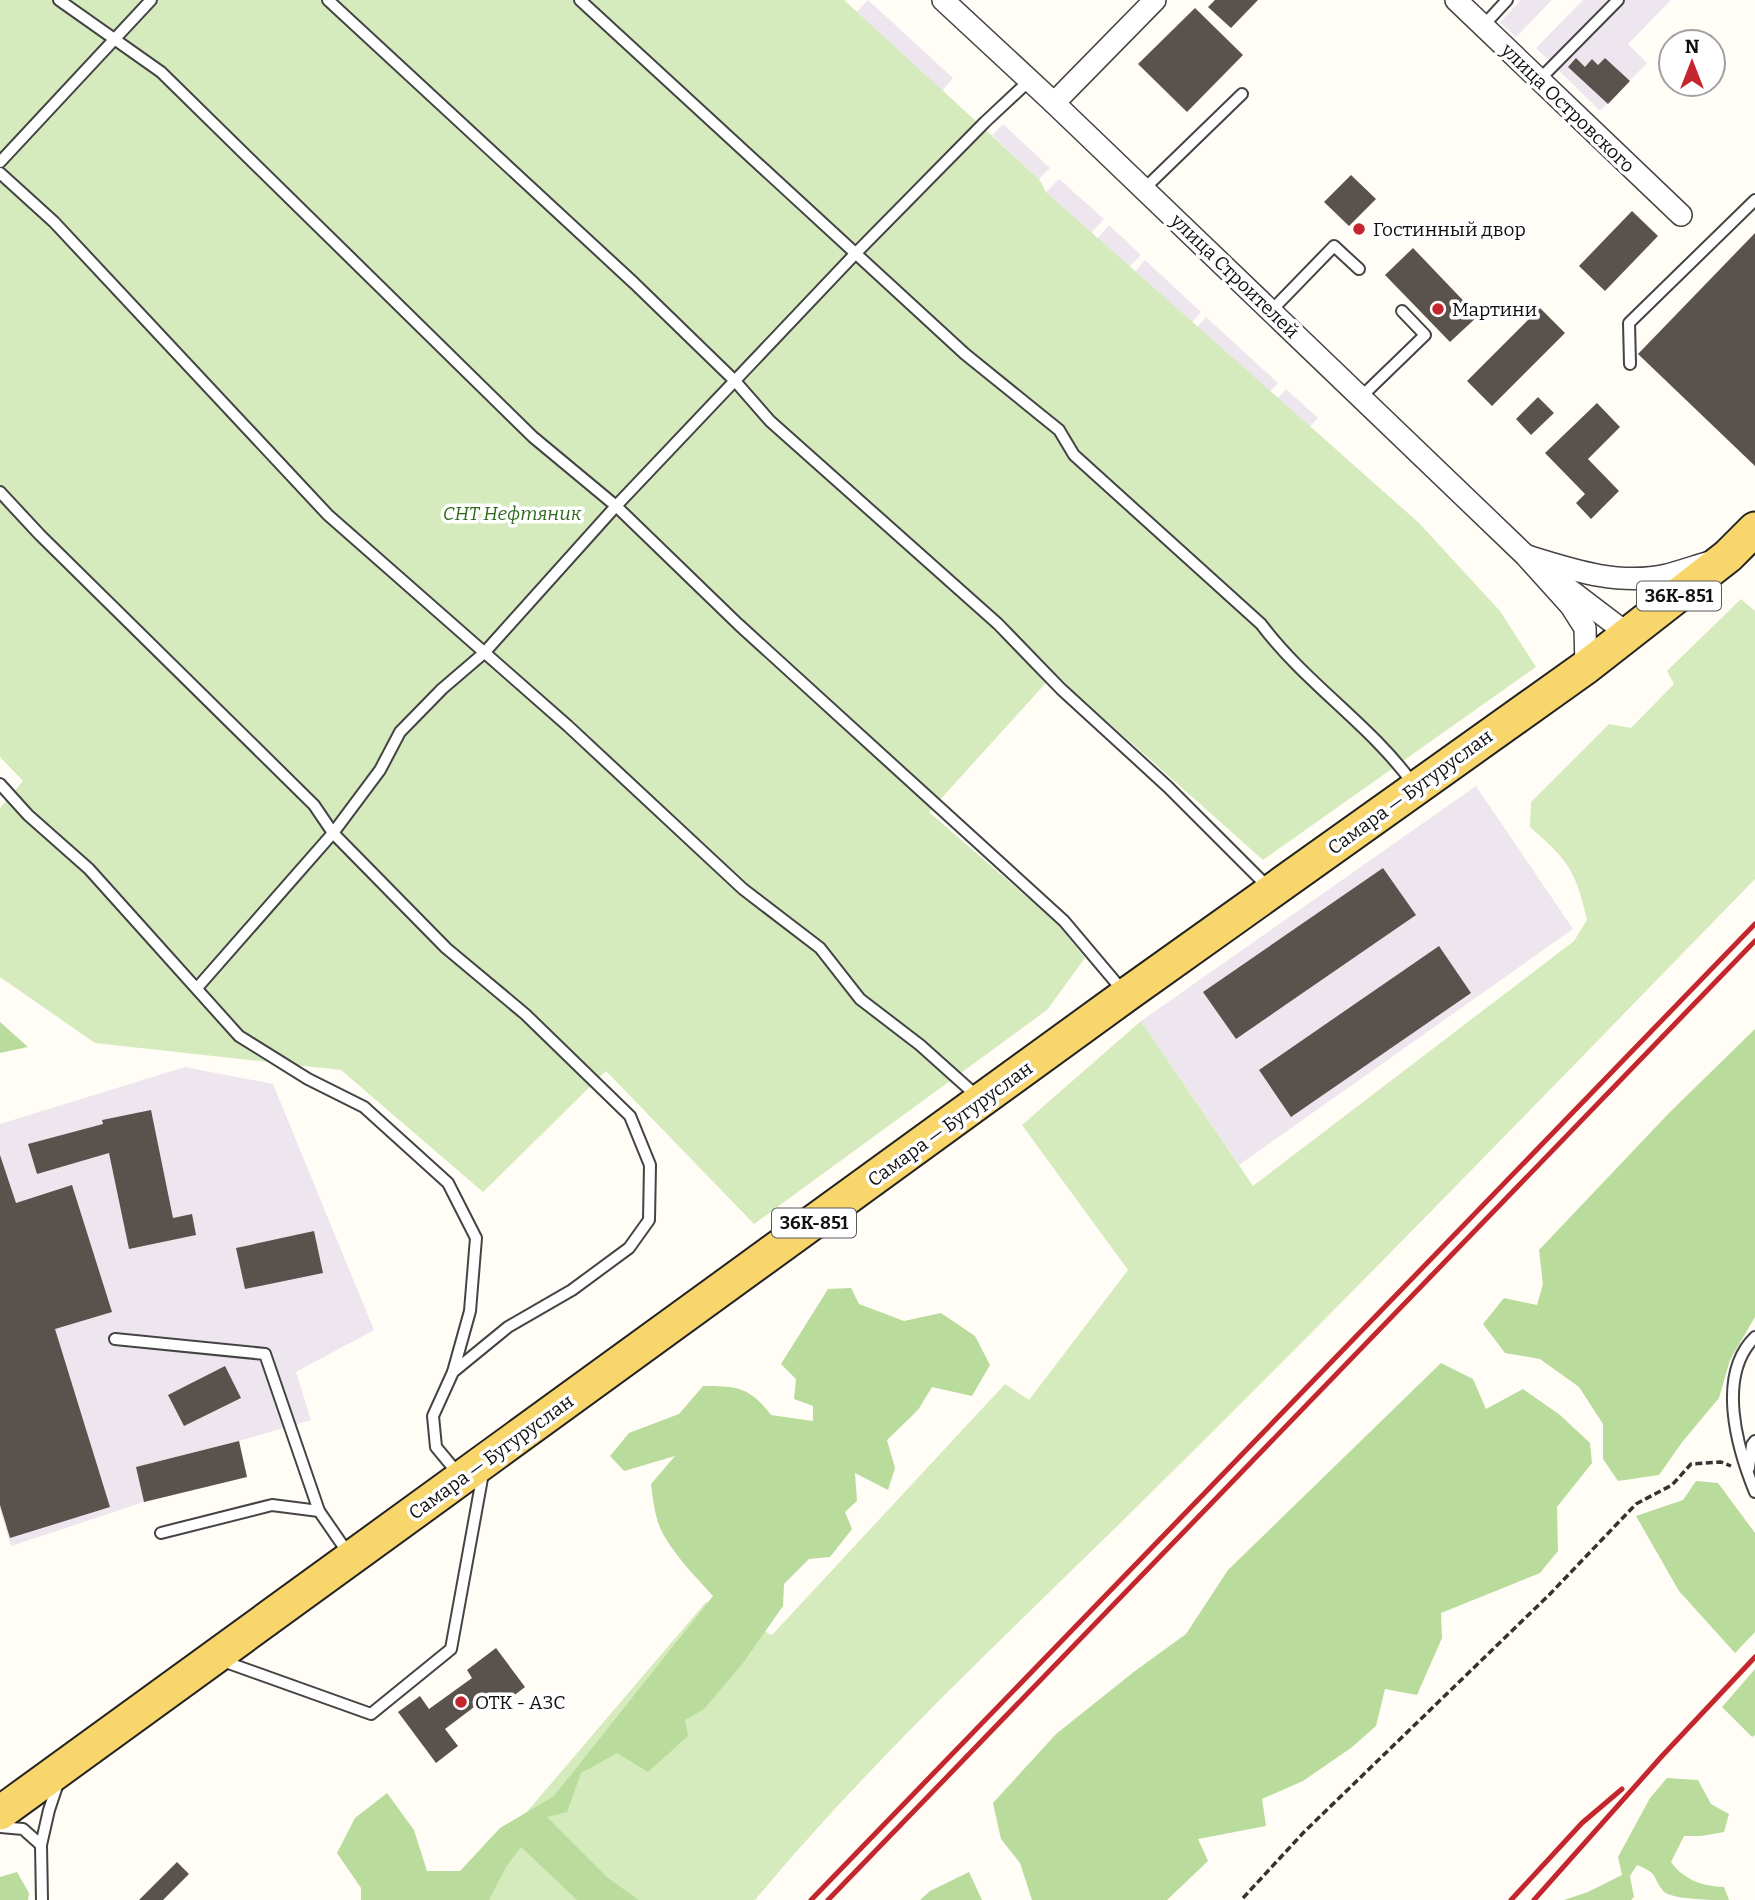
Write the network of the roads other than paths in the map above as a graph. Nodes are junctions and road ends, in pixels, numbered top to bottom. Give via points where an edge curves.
1 (59, 0) edge
2 (151, 0) edge
3 (328, 0) edge
4 (580, 0) edge
5 (943, 0) edge
6 (1156, 0) edge
7 (1456, 0) edge
8 (1507, 0) edge
9 (1618, 0) edge
10 (1483, 26) junction
11 (114, 38) junction
12 (1030, 80) junction
13 (1539, 80) junction
14 (1242, 94) dead end
15 (1054, 103) junction
16 (0, 162) edge
17 (0, 173) edge
18 (1144, 189) junction
19 (1755, 200) edge
20 (1681, 215) dead end
21 (855, 254) junction
22 (1359, 269) dead end
23 (1271, 311) junction
24 (1402, 311) dead end
25 (1630, 364) dead end
26 (735, 381) junction
27 (1361, 397) junction
28 (0, 492) edge
29 (616, 506) junction
30 (1755, 529) edge
31 (1525, 555) junction
32 (1728, 556) junction
33 (1629, 635) junction
34 (484, 653) junction
35 (1586, 667) junction
36 (0, 784) edge
37 (1416, 787) junction
38 (333, 833) junction
39 (1272, 891) junction
40 (197, 988) junction
41 (1126, 995) junction
42 (982, 1100) junction
43 (1755, 1337) edge
44 (115, 1339) dead end
45 (453, 1371) junction
46 (1755, 1441) edge
47 (473, 1469) junction
48 (1748, 1474) junction
49 (1755, 1492) edge
50 (319, 1511) junction
51 (161, 1533) dead end
52 (351, 1558) junction
53 (214, 1658) junction
54 (64, 1767) junction
55 (0, 1813) edge
56 (0, 1827) edge
57 (41, 1844) junction
58 (42, 1900) edge

1 - 11 lane
2 - 11 lane
3 - 26 lane
4 - 21 lane
5 - 12 street, улица Строителей
6 - 15 street
7 - 10 street, улица Островского
8 - 10 lane
9 - 13 lane
10 - 13 street, улица Островского
11 - 16 lane
11 - 29 lane via 161,72 533,437
12 - 15 street, улица Строителей
12 - 21 lane
13 - 20 street, улица Островского
14 - 18 lane
15 - 18 street, улица Строителей
17 - 34 lane via 54,222 328,515
18 - 23 street, улица Строителей
19 - 25 lane via 1629,323
21 - 26 lane
21 - 37 lane via 965,354 1059,430 1074,455 1261,624 1283,652 1397,761
22 - 23 lane via 1334,246
23 - 27 street, улица Строителей
24 - 27 lane via 1425,335
26 - 29 lane
26 - 39 lane via 770,421 998,624
27 - 31 street, улица Строителей
28 - 38 lane via 314,805
29 - 34 lane
29 - 41 lane via 738,624 1064,921
30 - 32 main road, 36К-851
31 - 32 street via 1578,572 1618,578 1665,575
31 - 33 street
31 - 35 street via 1585,628
32 - 33 main road, Самара — Бугуруслан / 36К-851
33 - 35 main road, Самара — Бугуруслан / 36К-851
34 - 38 lane via 401,732 380,770
34 - 42 lane via 743,889 820,948 860,999
35 - 37 main road, Самара — Бугуруслан / 36К-851
36 - 40 lane via 28,816 89,869
37 - 39 main road, Самара — Бугуруслан / 36К-851
38 - 40 lane
38 - 45 lane via 446,948 525,1014 630,1116 650,1165 649,1220 629,1248 572,1290 508,1327
39 - 41 main road, Самара — Бугуруслан / 36К-851
40 - 45 lane via 239,1036 364,1107 448,1183 476,1238 470,1311
41 - 42 main road, Самара — Бугуруслан / 36К-851
42 - 47 main road, Самара — Бугуруслан / 36К-851
43 - 48 lane via 1745,1347 1734,1382 1734,1420
44 - 50 lane via 265,1354
45 - 47 lane via 433,1416 436,1447
46 - 48 lane
47 - 52 main road, Самара — Бугуруслан / 36К-851
47 - 53 lane via 451,1649 371,1714
48 - 49 lane
50 - 51 lane via 272,1505
50 - 52 lane
52 - 53 main road, Самара — Бугуруслан / 36К-851
53 - 54 main road, Самара — Бугуруслан / 36К-851
54 - 55 main road, Самара — Бугуруслан / 36К-851
54 - 57 lane
56 - 57 lane via 23,1829
57 - 58 lane

